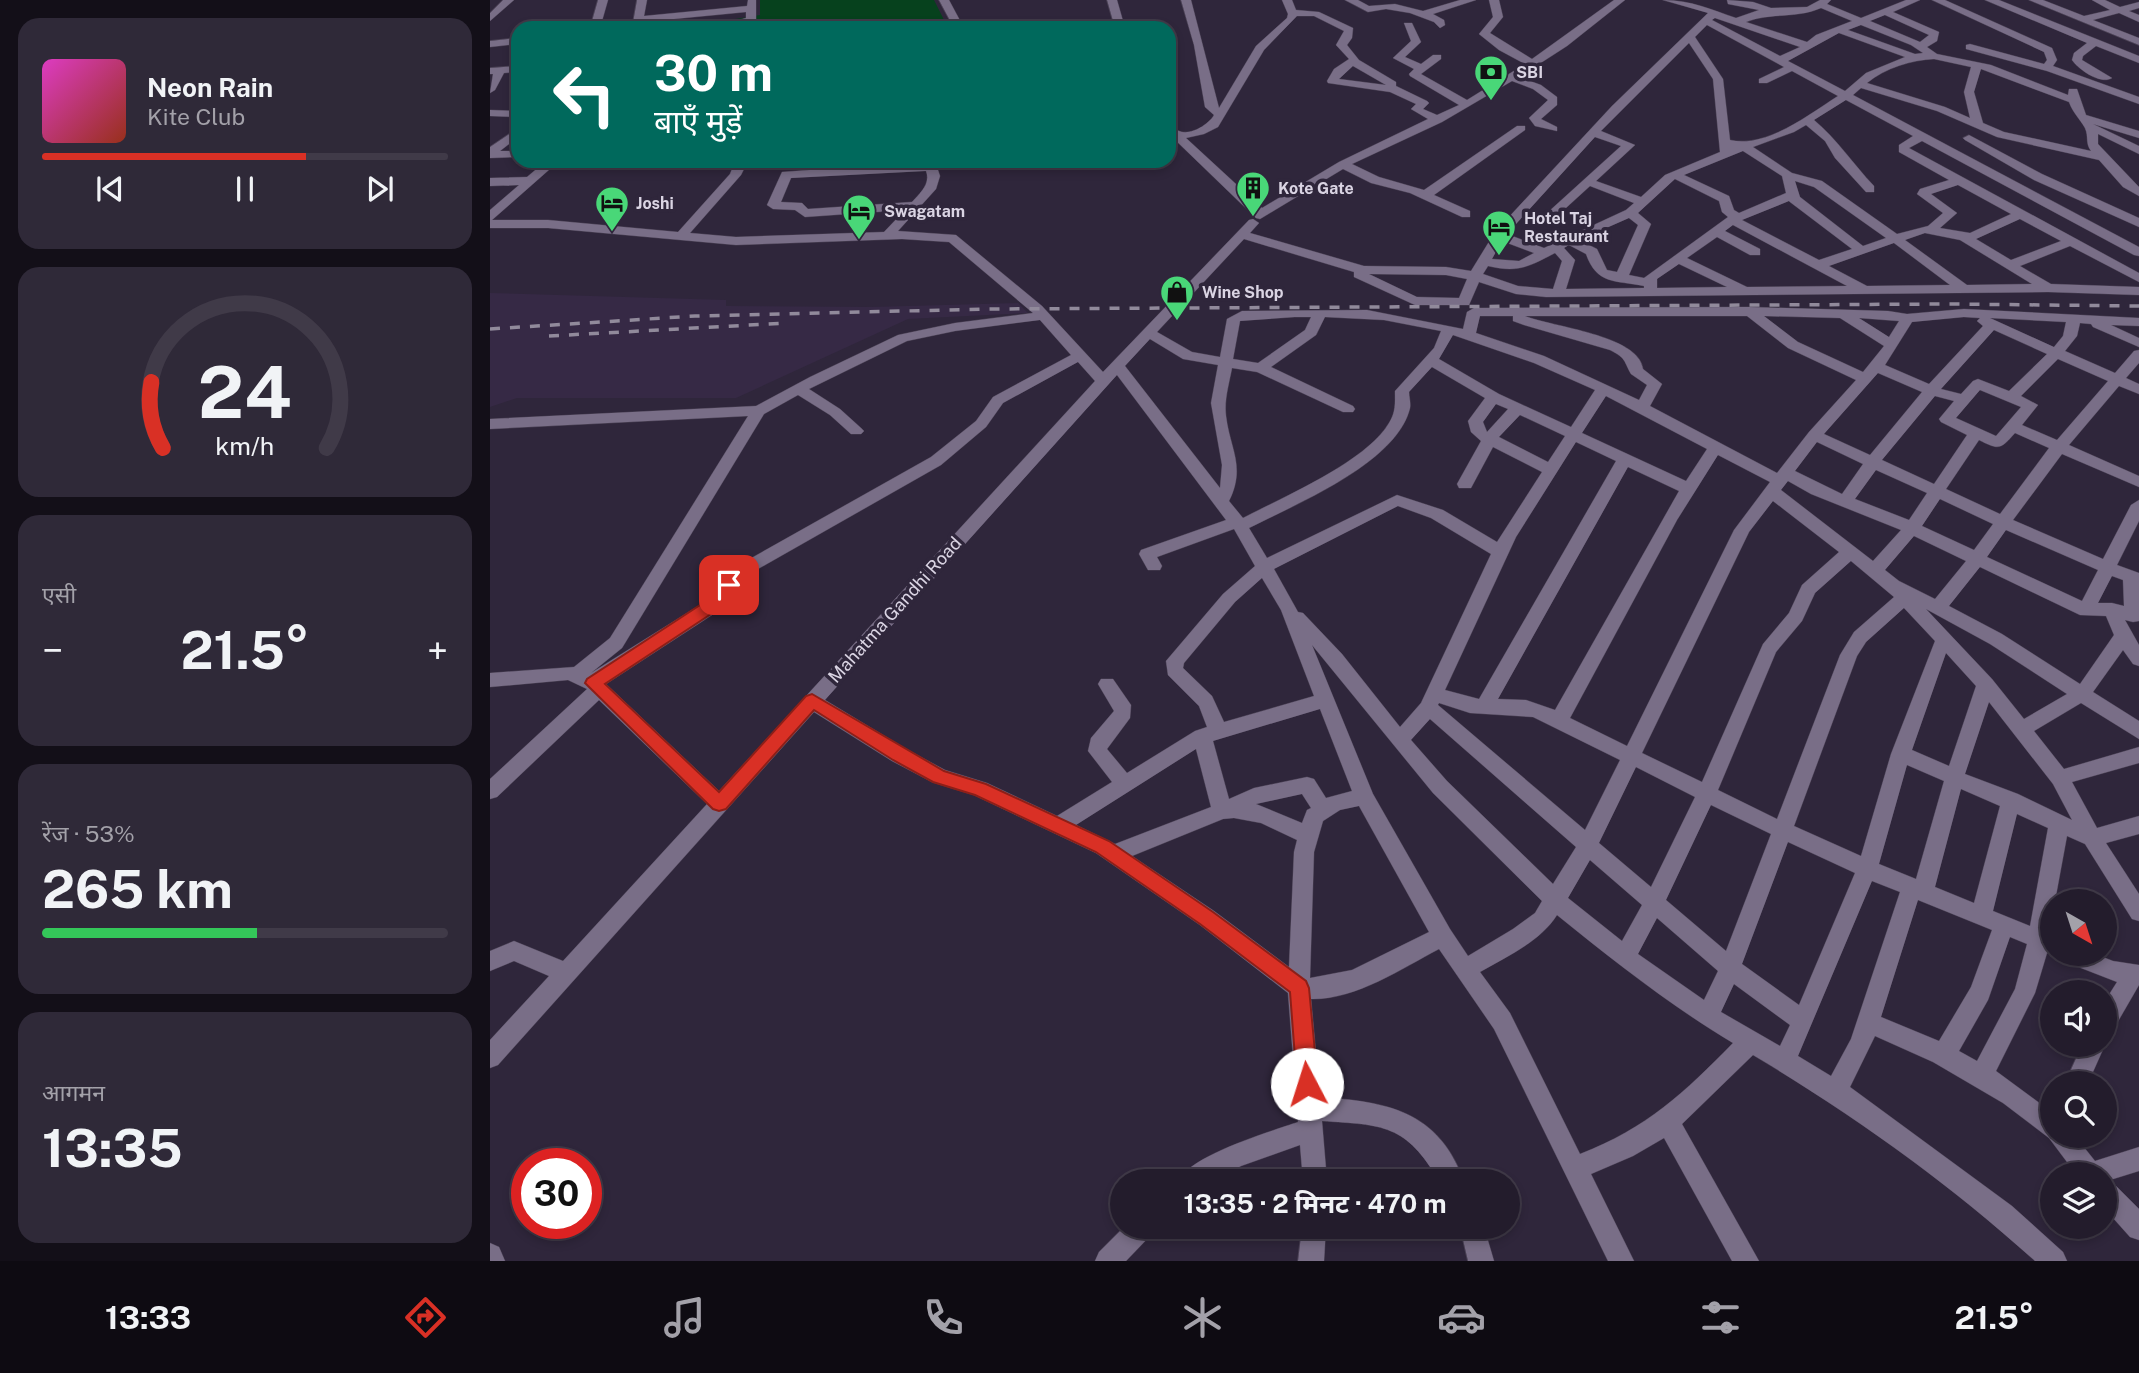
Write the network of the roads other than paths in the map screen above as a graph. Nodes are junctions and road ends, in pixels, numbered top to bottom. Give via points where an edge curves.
1 (509, 0) edge
2 (603, 0) edge
3 (642, 0) edge
4 (690, 0) edge
5 (944, 0) edge
6 (1112, 0) edge
7 (1186, 0) edge
8 (1350, 0) edge
9 (1471, 0) edge
10 (1494, 0) edge
11 (1619, 0) edge
12 (1761, 0) edge
13 (1912, 0) edge
14 (1937, 0) edge
15 (1990, 0) edge
16 (2019, 0) edge
17 (2034, 0) edge
18 (2097, 0) edge
19 (2129, 0) edge
20 (1676, 1) edge
21 (1734, 1) edge
22 (1746, 2) edge
23 (1824, 2) edge
24 (1312, 3) dead end
25 (2070, 3) dead end
26 (752, 4) edge
27 (1382, 5) junction
28 (2139, 5) edge
29 (1897, 6) junction
30 (2008, 7) junction
31 (1291, 8) edge
32 (2056, 9) junction
33 (2118, 10) junction
34 (1770, 11) junction
35 (1884, 11) junction
36 (1798, 12) junction
37 (1422, 14) junction
38 (687, 16) junction
39 (1712, 16) junction
40 (490, 18) edge
41 (2037, 19) junction
42 (2139, 19) edge
43 (1861, 20) junction
44 (1931, 20) dead end
45 (1982, 20) junction
46 (2083, 20) junction
47 (598, 21) edge
48 (638, 21) edge
49 (656, 21) edge
50 (686, 21) edge
51 (748, 21) edge
52 (955, 21) edge
53 (1117, 21) edge
54 (1738, 21) junction
55 (1408, 24) dead end
56 (1440, 25) dead end
57 (2060, 28) junction
58 (1841, 29) junction
59 (1349, 30) junction
60 (1999, 32) junction
61 (1690, 36) junction
62 (2136, 38) edge
63 (511, 42) edge
64 (2095, 42) junction
65 (490, 44) edge
66 (1808, 46) junction
67 (1970, 47) junction
68 (1917, 51) junction
69 (511, 54) edge
70 (490, 55) edge
71 (1437, 58) dead end
72 (1950, 59) junction
73 (2139, 60) edge
74 (1353, 61) junction
75 (1778, 61) junction
76 (2031, 63) junction
77 (1533, 64) junction
78 (1982, 66) junction
79 (1421, 68) junction
80 (1790, 68) junction
81 (2047, 68) junction
82 (495, 71) edge
83 (2076, 77) junction
84 (1513, 78) junction
85 (1763, 81) dead end
86 (1392, 83) dead end
87 (1860, 84) junction
88 (490, 90) edge
89 (2139, 92) edge
90 (1844, 97) junction
91 (2073, 100) junction
92 (2139, 101) edge
93 (1467, 105) junction
94 (490, 113) edge
95 (511, 114) edge
96 (1220, 114) junction
97 (1438, 120) junction
98 (1806, 120) junction
99 (2085, 122) junction
100 (1978, 125) junction
101 (1521, 128) dead end
102 (1553, 129) dead end
103 (1176, 132) edge
104 (1594, 133) junction
105 (1176, 135) edge
106 (2139, 135) edge
107 (490, 137) edge
108 (511, 137) edge
109 (1920, 137) junction
110 (1969, 138) dead end
111 (506, 142) junction
112 (1725, 148) junction
113 (1745, 148) junction
114 (2139, 151) edge
115 (490, 154) edge
116 (511, 154) edge
117 (2102, 157) junction
118 (1343, 164) junction
119 (545, 168) edge
120 (737, 168) edge
121 (878, 168) edge
122 (931, 168) edge
123 (1675, 175) junction
124 (1789, 176) junction
125 (530, 181) junction
126 (1958, 181) junction
127 (490, 182) edge
128 (1589, 182) junction
129 (1870, 189) dead end
130 (2139, 192) edge
131 (1425, 195) junction
132 (1791, 195) junction
133 (1643, 202) junction
134 (1527, 204) junction
135 (916, 205) junction
136 (1630, 213) junction
137 (1466, 214) dead end
138 (1552, 214) junction
139 (2020, 214) junction
140 (490, 217) edge
141 (1258, 217) junction
142 (1734, 218) junction
143 (2139, 223) edge
144 (490, 224) edge
145 (1932, 229) junction
146 (1716, 231) junction
147 (1582, 233) junction
148 (1243, 234) junction
149 (888, 235) junction
150 (1499, 235) junction
151 (681, 236) junction
152 (1964, 237) junction
153 (1569, 240) junction
154 (1896, 241) junction
155 (2071, 241) junction
156 (1550, 250) junction
157 (1862, 251) junction
158 (1755, 252) dead end
159 (2139, 253) edge
160 (1679, 259) junction
161 (1484, 261) junction
162 (1818, 265) junction
163 (2010, 265) junction
164 (1359, 274) dead end
165 (1475, 276) junction
166 (1621, 278) junction
167 (2139, 278) edge
168 (1649, 288) junction
169 (2048, 288) junction
170 (1964, 289) junction
171 (1867, 290) junction
172 (2139, 291) edge
173 (1746, 292) junction
174 (1558, 293) junction
175 (1749, 311) junction
176 (1512, 313) junction
177 (1557, 313) junction
178 (1841, 313) junction
179 (1964, 313) junction
180 (1319, 314) junction
181 (1043, 316) junction
182 (1907, 318) junction
183 (2081, 319) junction
184 (2139, 322) edge
185 (1993, 324) junction
186 (1605, 328) junction
187 (1552, 329) junction
188 (1448, 330) junction
189 (1148, 332) junction
190 (1468, 335) junction
191 (2139, 344) edge
192 (1892, 345) junction
193 (2055, 352) junction
194 (2139, 354) edge
195 (1080, 356) junction
196 (1537, 357) junction
197 (1432, 359) junction
198 (1225, 364) junction
199 (1117, 365) junction
200 (1261, 368) junction
201 (1871, 373) junction
202 (2117, 379) junction
203 (1102, 381) junction
204 (798, 389) junction
205 (1603, 389) junction
206 (2139, 389) edge
207 (1929, 390) junction
208 (1493, 397) junction
209 (2011, 397) junction
210 (1962, 399) junction
211 (1348, 409) dead end
212 (1517, 409) junction
213 (1641, 409) junction
214 (760, 411) junction
215 (490, 424) edge
216 (2014, 427) junction
217 (856, 431) dead end
218 (1976, 433) junction
219 (1572, 434) junction
220 (1814, 435) junction
221 (1489, 439) junction
222 (2059, 446) junction
223 (1715, 448) junction
224 (1625, 459) junction
225 (1871, 462) junction
226 (1549, 469) junction
227 (1778, 481) junction
228 (2139, 482) edge
229 (1465, 484) dead end
230 (1689, 489) junction
231 (1938, 491) junction
232 (1846, 501) junction
233 (1222, 502) junction
234 (2139, 505) edge
235 (2001, 521) junction
236 (1239, 524) junction
237 (1912, 528) junction
238 (1500, 551) junction
239 (1851, 551) junction
240 (1977, 559) junction
241 (1154, 566) dead end
242 (1264, 567) junction
243 (2109, 569) junction
244 (1875, 570) junction
245 (2135, 579) edge
246 (1898, 590) junction
247 (1939, 606) junction
248 (1289, 610) junction
249 (2086, 610) junction
250 (2112, 610) junction
251 (2136, 618) edge
252 (2123, 636) junction
253 (1945, 640) junction
254 (2139, 659) edge
255 (490, 680) edge
256 (590, 682) junction
257 (1107, 684) dead end
258 (1986, 684) junction
259 (2082, 693) junction
260 (1327, 700) junction
261 (812, 701) junction
262 (1432, 701) junction
263 (1484, 707) junction
264 (1559, 720) junction
265 (2022, 729) junction
266 (2139, 731) edge
267 (1210, 733) junction
268 (1399, 739) junction
269 (1901, 754) junction
270 (2139, 755) edge
271 (1630, 757) junction
272 (1955, 776) junction
273 (2060, 778) junction
274 (1125, 784) junction
275 (490, 791) edge
276 (1707, 793) junction
277 (1364, 797) junction
278 (2011, 800) junction
279 (719, 803) junction
280 (1322, 808) junction
281 (1222, 811) junction
282 (2059, 824) junction
283 (1060, 825) junction
284 (2139, 825) edge
285 (1781, 830) junction
286 (1308, 836) junction
287 (2092, 838) junction
288 (1588, 845) junction
289 (1114, 854) junction
290 (1867, 869) junction
291 (2051, 889) edge
292 (1918, 890) junction
293 (1555, 901) junction
294 (1654, 903) junction
295 (2139, 912) edge
296 (1981, 916) junction
297 (2004, 924) junction
298 (1442, 936) junction
299 (2040, 940) edge
300 (2040, 951) edge
301 (1625, 957) junction
302 (490, 961) edge
303 (2100, 966) edge
304 (1466, 968) junction
305 (1730, 968) junction
306 (566, 973) junction
307 (2135, 976) edge
308 (1299, 988) junction
309 (2117, 1004) edge
310 (1707, 1016) junction
311 (1803, 1021) junction
312 (1868, 1023) junction
313 (1751, 1041) junction
314 (1942, 1055) junction
315 (490, 1057) edge
316 (1785, 1059) junction
317 (1982, 1076) junction
318 (1835, 1090) junction
319 (2040, 1116) edge
320 (1310, 1119) junction
321 (1667, 1120) junction
322 (2070, 1148) edge
323 (2139, 1159) edge
324 (2081, 1162) edge
325 (2117, 1166) edge
326 (1577, 1167) junction
327 (1212, 1169) edge
328 (1314, 1169) edge
329 (1446, 1169) edge
330 (2117, 1203) edge
331 (2139, 1228) edge
332 (1129, 1239) edge
333 (1313, 1239) edge
334 (1475, 1239) edge
335 (490, 1256) edge
336 (492, 1261) edge
337 (1108, 1261) edge
338 (1311, 1261) edge
339 (1481, 1261) edge
340 (1621, 1261) edge
341 (1746, 1261) edge
342 (2054, 1261) edge

1 - 40 street
2 - 47 street
3 - 48 street
4 - 38 street
5 - 52 street
6 - 53 street
7 - 96 street via 1212,107
8 - 27 street via 1368,9
9 - 37 street
10 - 77 street via 1498,17 1484,34
11 - 77 street, Mahatma Gandhi Road
12 - 22 street
13 - 29 street
14 - 45 street
15 - 30 street
16 - 30 street
17 - 32 street
18 - 33 street
19 - 28 street
20 - 39 street
21 - 22 street
21 - 39 street
22 - 34 street
23 - 36 street
23 - 43 street
24 - 31 street
25 - 32 street
26 - 38 street
26 - 51 street
27 - 37 street
27 - 59 street
28 - 33 street
29 - 35 street
29 - 44 street
30 - 41 street
30 - 45 street
31 - 59 street via 1320,14
31 - 96 street
32 - 41 street
32 - 46 street
33 - 42 street
33 - 46 street
34 - 36 street
34 - 54 street
35 - 43 street
35 - 68 street via 1939,32
36 - 58 street
37 - 56 street via 1439,20
38 - 49 street
38 - 50 street
39 - 54 street
39 - 61 street
39 - 75 street
41 - 57 street
43 - 58 street
43 - 68 street
45 - 60 street
46 - 57 street
46 - 62 street
54 - 66 street
55 - 79 street via 1416,42 1398,58
57 - 64 street
58 - 66 street
58 - 68 street
59 - 74 street via 1341,45
60 - 67 street
60 - 81 street via 2048,50 2052,60
61 - 104 street
61 - 112 street via 1718,79
63 - 65 street
64 - 73 street
64 - 89 street via 2078,55 2081,66
66 - 75 street
67 - 72 street
67 - 76 street
68 - 72 street
68 - 87 street
69 - 70 street
71 - 79 street
72 - 78 street
74 - 86 street
74 - 97 street via 1332,81 1393,89 1423,103 1417,109
75 - 80 street
76 - 78 street
76 - 81 street
77 - 84 street, Mahatma Gandhi Road
78 - 91 street
78 - 100 street via 1969,92
79 - 93 street via 1415,75
80 - 85 street
80 - 90 street
81 - 83 street
82 - 88 street
83 - 91 street
83 - 92 street
84 - 93 street, Mahatma Gandhi Road
84 - 102 street via 1553,99 1535,118
87 - 90 street
87 - 100 street
90 - 98 street
90 - 109 street
91 - 99 street
93 - 97 street, Mahatma Gandhi Road
94 - 95 street
96 - 103 street via 1209,129
97 - 118 street, Mahatma Gandhi Road
98 - 113 street
98 - 129 street via 1830,139 1839,156
99 - 106 street
99 - 114 street
99 - 117 street via 2093,133 2092,145
100 - 117 street via 2001,135
101 - 131 street
104 - 128 street via 1629,145
104 - 134 street
105 - 141 street
107 - 111 street
108 - 111 street
109 - 126 street via 1903,150
109 - 159 street
110 - 143 street via 2038,177
111 - 115 street
112 - 113 street
112 - 123 street
113 - 124 street
115 - 116 street
117 - 130 street
118 - 131 street via 1375,180
118 - 141 street, Mahatma Gandhi Road
119 - 125 street
120 - 151 street
121 - 135 street via 786,175 773,205 798,205 806,213
122 - 135 street via 933,183
123 - 133 street
123 - 142 street via 1719,195
124 - 132 street
124 - 154 street via 1818,184
125 - 127 street
125 - 140 street
126 - 139 street
126 - 145 street via 1924,192 1951,212
128 - 133 street
128 - 138 street
131 - 137 street
132 - 142 street
132 - 157 street
133 - 136 street
134 - 138 street
134 - 150 street
135 - 149 street
136 - 147 street
136 - 166 street via 1645,225
138 - 147 street
139 - 152 street
139 - 155 street
141 - 148 street, Mahatma Gandhi Road
142 - 146 street
142 - 162 street
144 - 151 street via 548,224
145 - 152 street
145 - 154 street
146 - 158 street
146 - 160 street
147 - 153 street
148 - 165 street via 1363,270
148 - 189 street, Mahatma Gandhi Road
149 - 151 street via 736,241
149 - 181 street via 952,238
150 - 156 street
150 - 161 street
152 - 163 street
153 - 156 street
153 - 166 street via 1592,252 1603,273
154 - 157 street
154 - 170 street
155 - 163 street
155 - 167 street
156 - 161 street via 1516,267
156 - 174 street via 1569,260
157 - 162 street
160 - 168 street via 1651,278
160 - 173 street
161 - 165 street
162 - 171 street
163 - 169 street
164 - 165 street via 1404,297 1434,303 1464,302
165 - 174 street via 1516,290
166 - 168 street
168 - 173 street
168 - 174 street
169 - 170 street
169 - 172 street
170 - 171 street
171 - 173 street
175 - 178 street
175 - 186 street
175 - 201 street via 1794,345
176 - 177 street
176 - 187 street
176 - 190 street via 1474,312
177 - 186 street
177 - 187 street
178 - 182 street
178 - 192 street
179 - 182 street
179 - 183 street
179 - 185 street
180 - 188 street via 1386,317
180 - 198 street via 1237,316
180 - 200 street via 1311,332
181 - 195 street
181 - 204 street via 925,331
182 - 192 street
183 - 184 street
183 - 191 street
183 - 193 street
185 - 193 street
185 - 207 street
186 - 187 street
186 - 213 street via 1634,361 1636,371 1656,384
187 - 196 street
188 - 190 street
188 - 197 street
189 - 198 street via 1188,356
189 - 199 street, Mahatma Gandhi Road
190 - 196 street
192 - 201 street
193 - 202 street
193 - 209 street
194 - 202 street
195 - 203 street
195 - 256 street via 1022,384 998,400 981,424 936,461 745,569 706,610
196 - 205 street
197 - 208 street
197 - 236 street via 1402,391 1404,408 1378,448 1325,482
198 - 200 street
198 - 233 street via 1218,414 1232,478
199 - 203 street, Mahatma Gandhi Road
199 - 233 street
200 - 211 street
201 - 207 street
201 - 220 street
202 - 206 street
202 - 222 street
203 - 261 street, Mahatma Gandhi Road
204 - 214 street
204 - 217 street
205 - 213 street
205 - 219 street
207 - 210 street
207 - 225 street
208 - 212 street
208 - 221 street via 1475,421 1476,429
209 - 210 street via 1978,384
209 - 216 street via 2031,405
210 - 218 street via 1946,419
212 - 219 street
212 - 221 street
213 - 223 street
214 - 215 street
214 - 256 street
216 - 218 street via 1998,443
216 - 222 street
218 - 231 street
219 - 224 street
219 - 226 street
220 - 225 street
220 - 227 street
221 - 226 street
221 - 229 street
222 - 228 street
222 - 235 street
223 - 227 street
223 - 230 street
224 - 230 street
224 - 263 street
225 - 231 street
225 - 232 street
226 - 238 street
227 - 232 street
227 - 239 street
227 - 271 street via 1742,530
230 - 264 street
231 - 235 street
231 - 237 street
232 - 237 street
233 - 236 street
234 - 243 street
235 - 240 street
235 - 243 street
236 - 241 street via 1147,554
236 - 242 street
237 - 240 street
237 - 244 street
238 - 242 street via 1437,514 1397,500
238 - 262 street
239 - 244 street
239 - 276 street via 1808,589 1796,616 1769,649
240 - 247 street
240 - 249 street
242 - 248 street
242 - 267 street via 1229,598 1175,661 1174,670 1210,706
243 - 245 street
243 - 249 street
244 - 246 street
245 - 251 street
246 - 247 street
246 - 253 street
246 - 285 street via 1849,655
247 - 259 street
248 - 260 street
248 - 268 street via 1336,659
249 - 250 street
250 - 251 street
250 - 252 street
252 - 254 street
252 - 259 street
253 - 258 street
253 - 269 street
255 - 256 street via 554,673
256 - 275 street
256 - 279 street
257 - 274 street via 1123,713 1098,743 1097,751
258 - 265 street
258 - 272 street
259 - 265 street
259 - 266 street
260 - 267 street
260 - 277 street
261 - 279 street, Mahatma Gandhi Road
261 - 283 street via 939,776
262 - 263 street
262 - 268 street
262 - 288 street
263 - 264 street via 1525,707
264 - 271 street
265 - 273 street
267 - 274 street
267 - 281 street
268 - 293 street via 1440,787
269 - 272 street
269 - 290 street
270 - 273 street
271 - 276 street
271 - 288 street
272 - 278 street
272 - 292 street
273 - 287 street
274 - 283 street
276 - 285 street
276 - 294 street
277 - 280 street
277 - 298 street
278 - 282 street
278 - 296 street
279 - 306 street, Mahatma Gandhi Road
280 - 281 street via 1307,785 1254,796
280 - 286 street via 1314,816
281 - 286 street via 1252,810
281 - 289 street
282 - 287 street
282 - 291 street
283 - 289 street
284 - 287 street
285 - 290 street
285 - 305 street
286 - 308 street
287 - 295 street
288 - 293 street
288 - 294 street
289 - 308 street
290 - 292 street
290 - 311 street
292 - 296 street
292 - 312 street
293 - 301 street
293 - 304 street via 1542,920 1521,936
294 - 301 street
294 - 305 street
296 - 297 street
297 - 299 street
297 - 314 street via 1977,1002
298 - 304 street
298 - 308 street via 1347,981 1310,990
300 - 317 street via 2027,993 2001,1033
301 - 310 street
302 - 306 street via 514,951
303 - 307 street
304 - 326 street via 1502,1021
305 - 310 street
305 - 311 street
306 - 315 street, Mahatma Gandhi Road
307 - 309 street
308 - 320 street
310 - 313 street
311 - 316 street
312 - 314 street
312 - 318 street
313 - 316 street
313 - 321 street
314 - 317 street
316 - 318 street
317 - 319 street
318 - 342 street via 2003,1215
320 - 327 street
320 - 328 street
320 - 329 street via 1383,1114 1403,1121 1424,1137
321 - 326 street via 1618,1152
321 - 341 street
322 - 324 street
323 - 325 street
326 - 340 street
330 - 331 street
332 - 337 street
333 - 338 street
334 - 339 street
335 - 336 street

